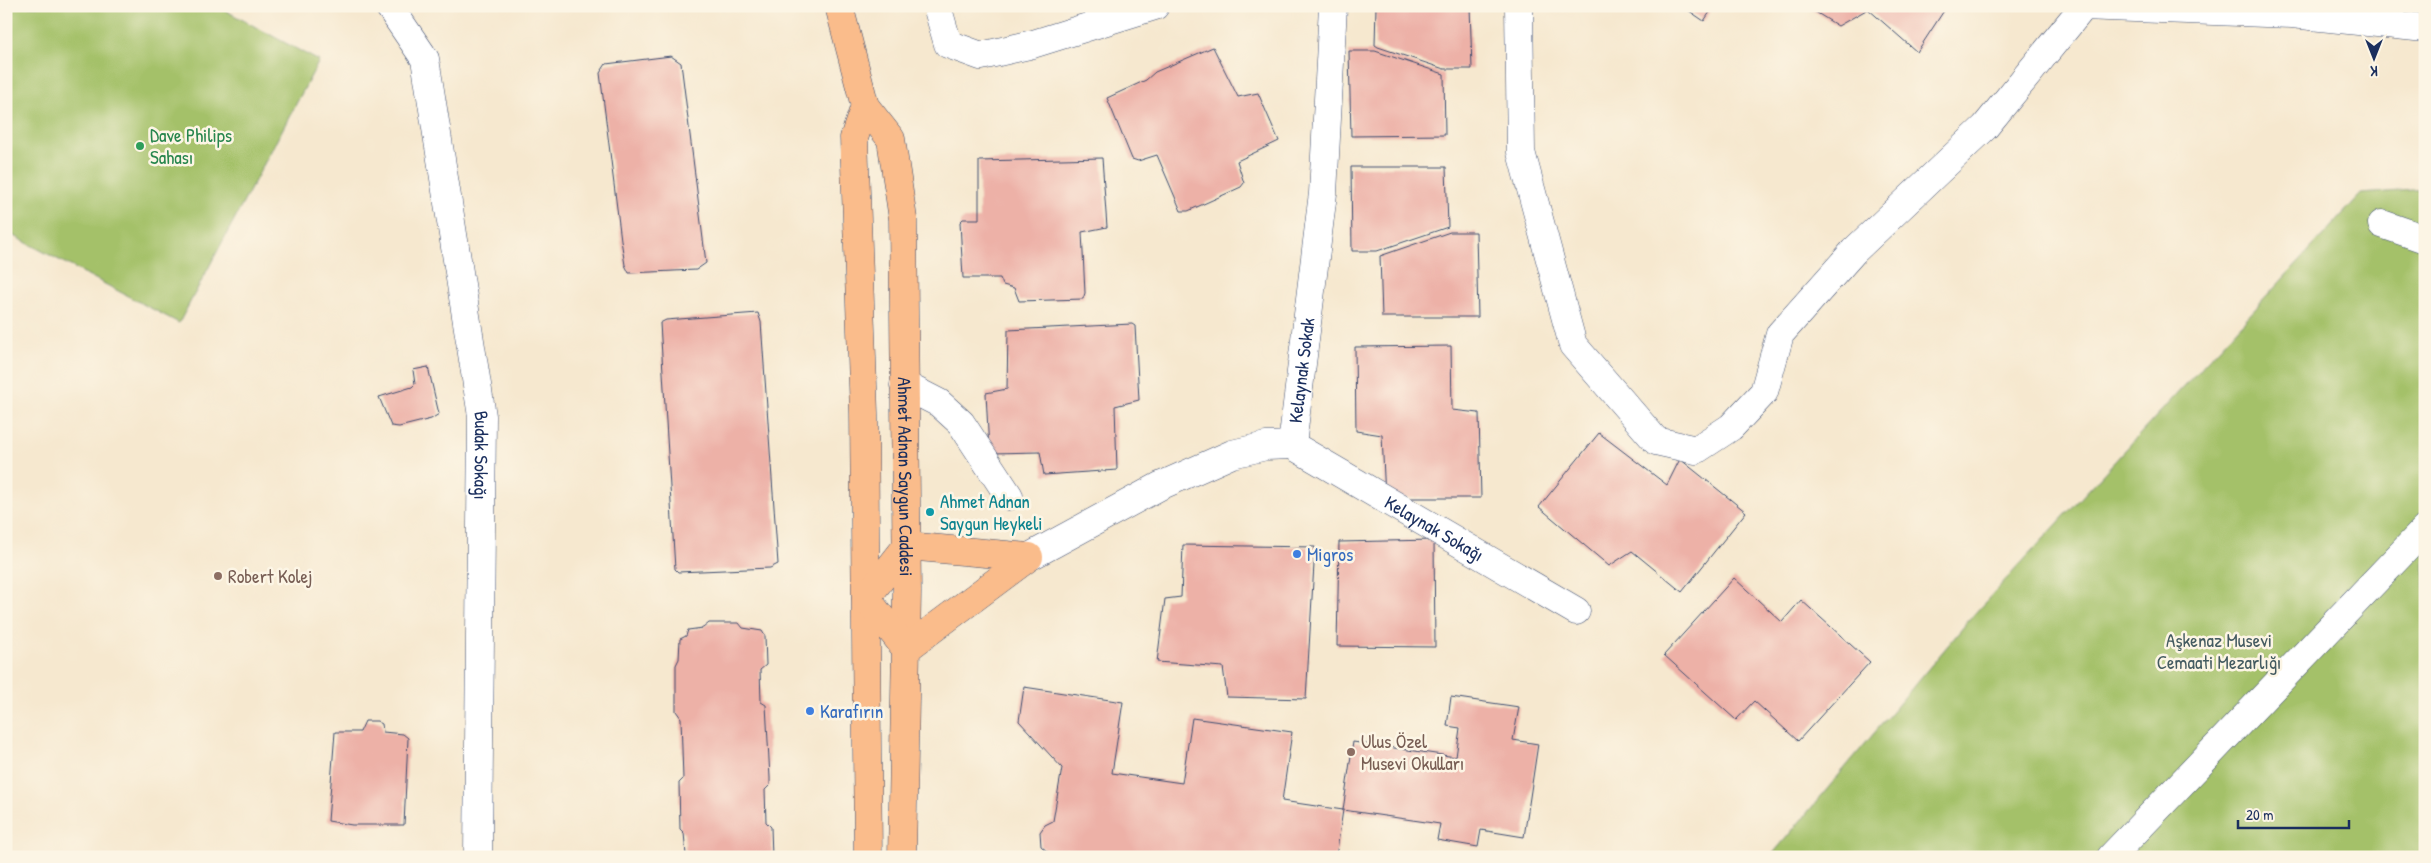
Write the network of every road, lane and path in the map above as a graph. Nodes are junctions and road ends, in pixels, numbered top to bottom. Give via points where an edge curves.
1 (389, 6) edge
2 (839, 6) edge
3 (936, 6) edge
4 (1155, 6) edge
5 (1519, 6) edge
6 (2082, 6) edge
7 (1332, 7) edge
8 (2425, 28) edge
9 (865, 106) junction
10 (2382, 224) dead end
11 (2425, 239) edge
12 (904, 385) junction
13 (1292, 446) junction
14 (1009, 496) dead end
15 (2425, 529) edge
16 (907, 546) junction
17 (1029, 557) junction
18 (866, 598) junction
19 (1576, 611) dead end
20 (906, 649) junction
21 (478, 857) edge
22 (868, 857) edge
23 (902, 857) edge
24 (2110, 857) edge

1 - 21 street, Budak Sokağı via 426,59 482,416
2 - 9 main road, Ahmet Adnan Saygun Caddesi
3 - 4 street via 948,44 981,56 1032,44
5 - 6 street via 1521,152 1574,345 1656,440 1696,450 1731,427 1764,392 1780,334 1854,252 1985,128
6 - 8 street via 2292,14
7 - 13 street, Kelaynak Sokak via 1323,192
9 - 12 main road, Ahmet Adnan Saygun Caddesi via 891,139 903,219
9 - 18 main road via 854,138 864,413
10 - 11 street
12 - 14 street via 939,403 961,422
12 - 16 main road, Ahmet Adnan Saygun Caddesi
13 - 17 street, Kelaynak Sokak via 1266,446 1232,454 1160,486
13 - 19 street, Kelaynak Sokağı
15 - 24 street
16 - 17 main road
16 - 18 main road
16 - 20 main road, Ahmet Adnan Saygun Caddesi
17 - 20 main road
18 - 20 main road
18 - 22 main road
20 - 23 main road, Ahmet Adnan Saygun Caddesi

